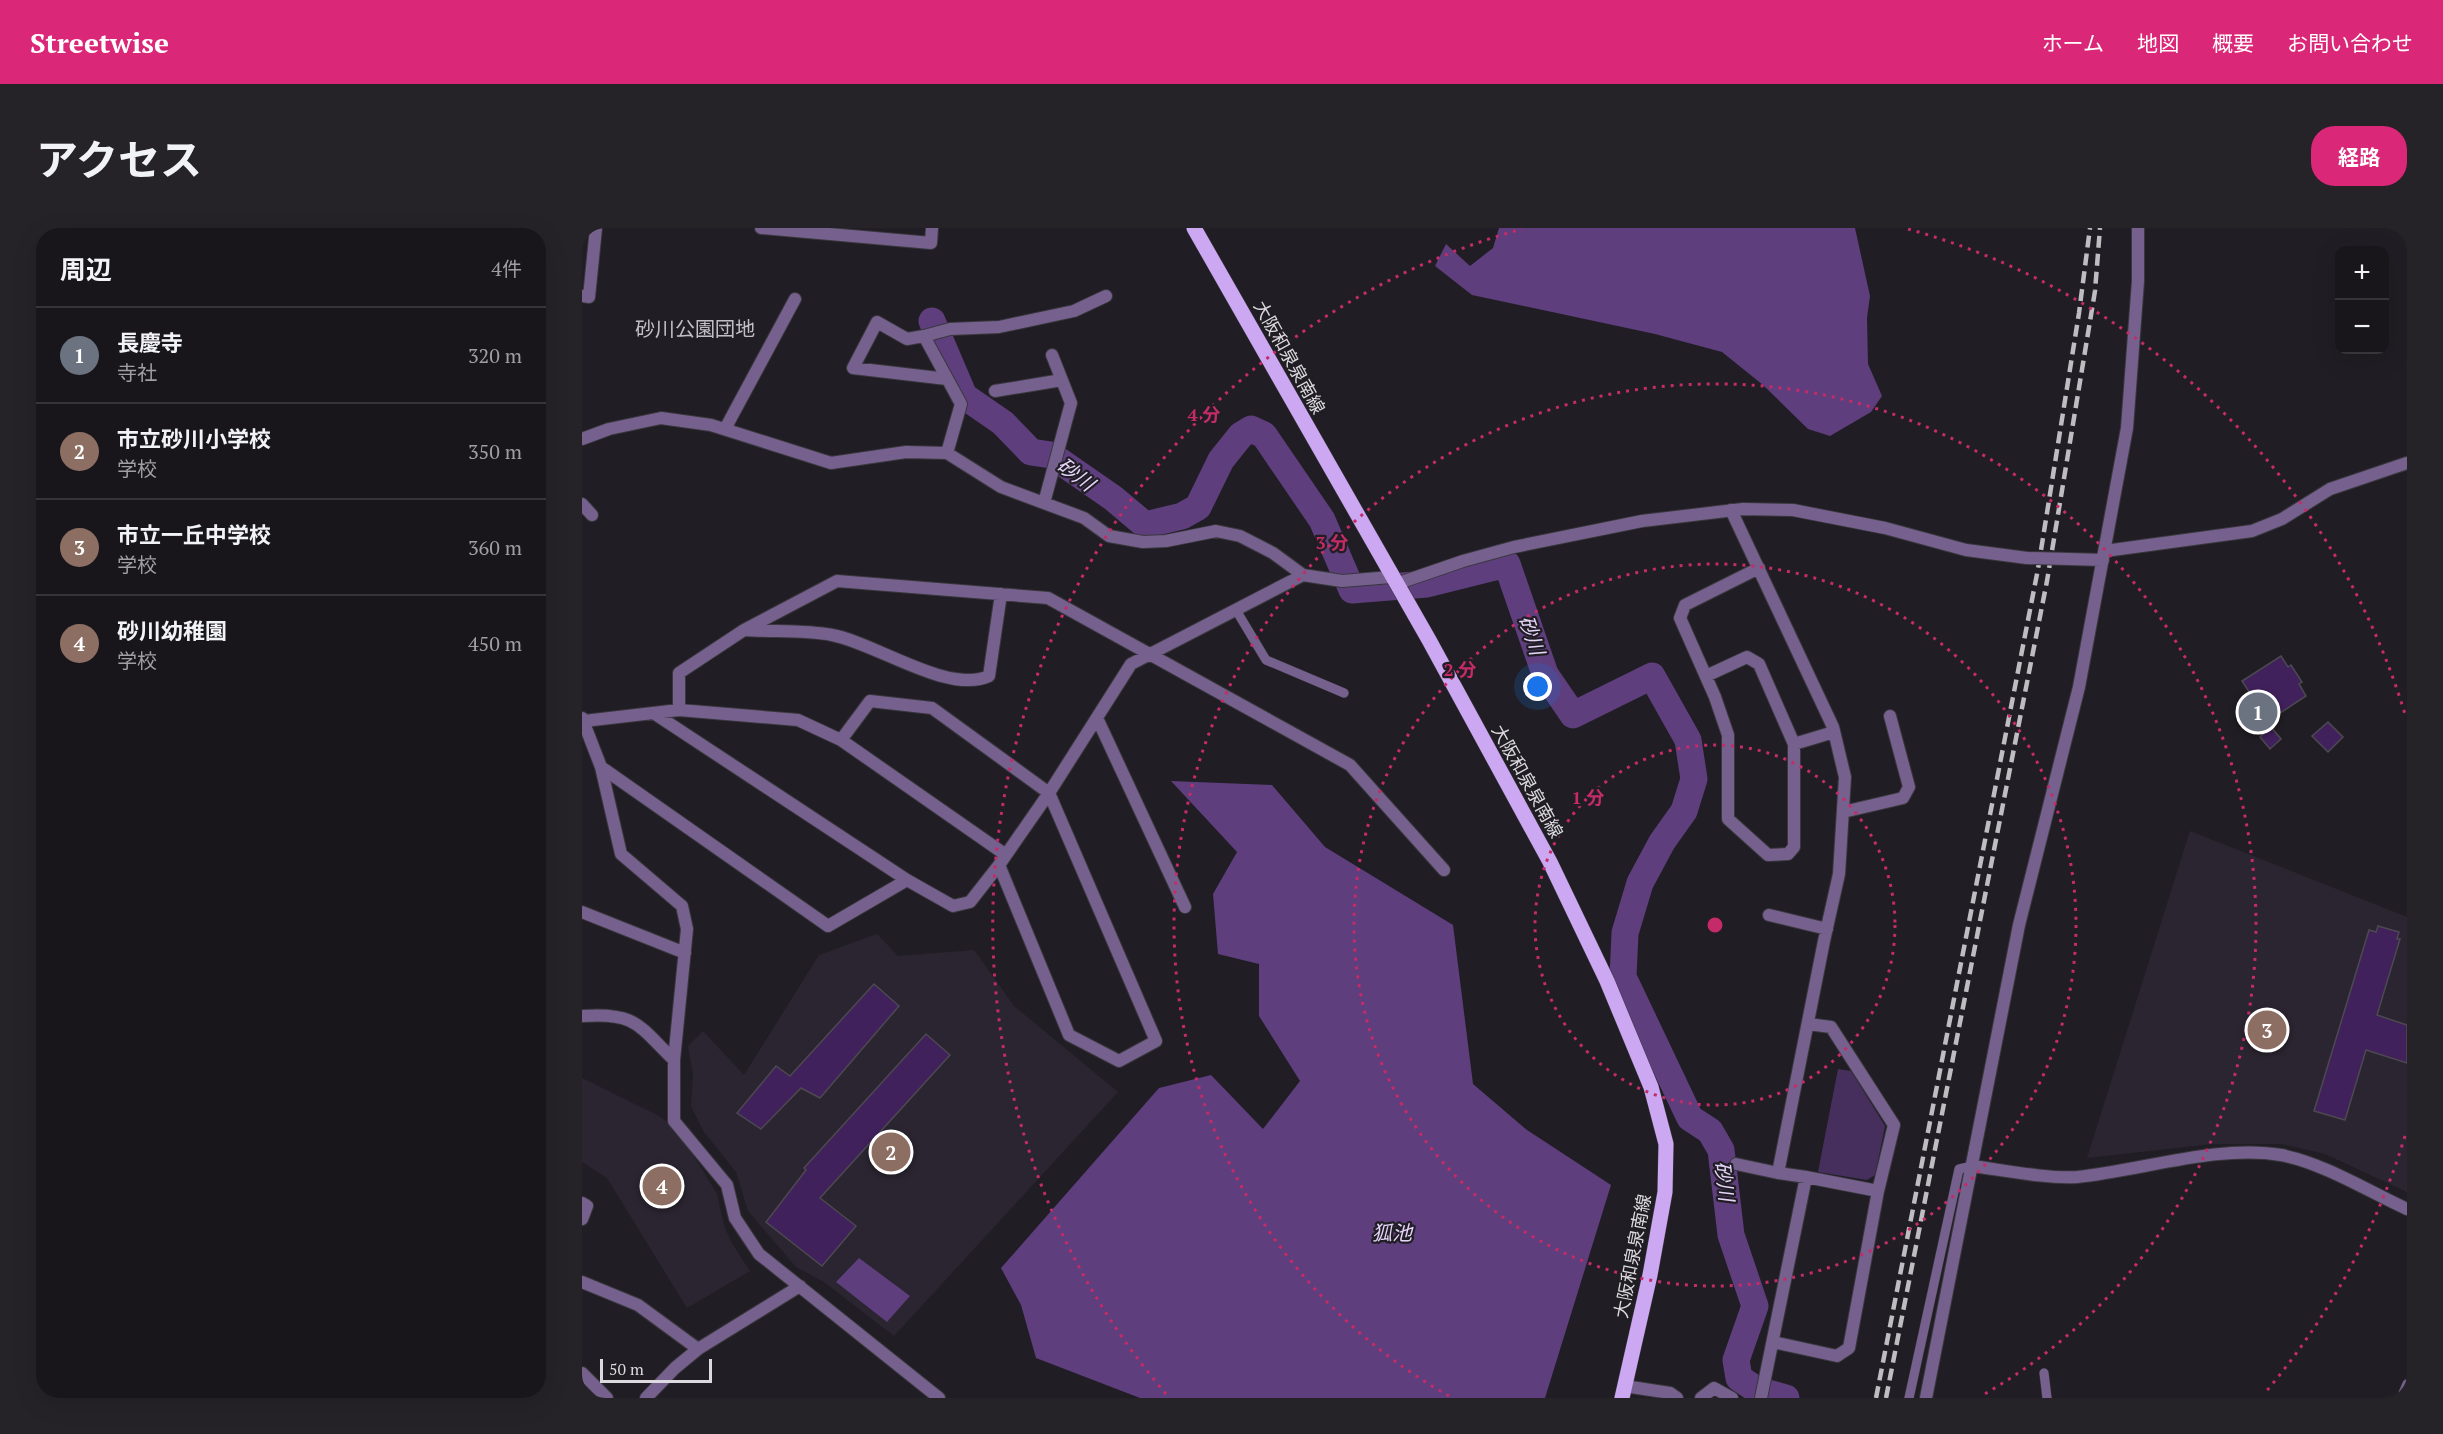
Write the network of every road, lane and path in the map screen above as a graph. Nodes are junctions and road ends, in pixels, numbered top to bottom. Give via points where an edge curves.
1 (596, 228) edge
2 (761, 228) edge
3 (932, 228) edge
4 (1194, 228) edge
5 (2138, 228) edge
6 (831, 231) edge
7 (582, 296) edge
8 (1106, 296) dead end
9 (795, 299) dead end
10 (924, 336) junction
11 (1052, 355) dead end
12 (947, 379) junction
13 (1062, 380) junction
14 (995, 392) dead end
15 (725, 429) junction
16 (596, 434) junction
17 (582, 439) edge
18 (582, 447) edge
19 (947, 453) junction
20 (2407, 463) edge
21 (1044, 503) junction
22 (582, 504) edge
23 (1731, 510) junction
24 (592, 515) dead end
25 (2104, 555) junction
26 (1759, 568) junction
27 (1303, 575) junction
28 (1393, 580) junction
29 (1001, 594) junction
30 (1236, 610) junction
31 (744, 630) junction
32 (1151, 653) junction
33 (1706, 676) junction
34 (1344, 693) dead end
35 (679, 710) junction
36 (655, 714) junction
37 (1890, 716) dead end
38 (1097, 718) junction
39 (583, 719) edge
40 (1834, 732) junction
41 (841, 740) junction
42 (1794, 744) junction
43 (601, 767) junction
44 (1049, 793) junction
45 (1843, 812) junction
46 (1002, 860) junction
47 (1444, 870) dead end
48 (907, 880) junction
49 (1185, 907) dead end
50 (582, 912) edge
51 (1769, 915) dead end
52 (1827, 929) junction
53 (685, 952) junction
54 (582, 1016) edge
55 (1808, 1024) junction
56 (674, 1060) junction
57 (1737, 1164) dead end
58 (1972, 1166) junction
59 (1778, 1173) junction
60 (1806, 1177) junction
61 (1878, 1191) junction
62 (582, 1203) edge
63 (2407, 1209) edge
64 (582, 1219) edge
65 (582, 1282) edge
66 (800, 1286) junction
67 (1773, 1342) junction
68 (698, 1349) junction
69 (582, 1373) edge
70 (2044, 1373) dead end
71 (2407, 1384) edge
72 (1623, 1392) edge
73 (653, 1395) edge
74 (607, 1398) edge
75 (939, 1398) edge
76 (1677, 1398) edge
77 (1701, 1398) edge
78 (1732, 1398) edge
79 (1761, 1398) edge
80 (1909, 1398) edge
81 (1926, 1398) edge
82 (2047, 1398) edge
83 (2401, 1398) edge

1 - 7 street via 589,297
2 - 6 street
3 - 6 street via 931,243
4 - 28 main road, 大阪和泉泉南線
5 - 25 street via 2127,428
8 - 10 street via 1074,311 999,327 950,329
9 - 15 street
10 - 12 street
10 - 12 street via 907,339 877,322 853,368
11 - 13 street
12 - 19 street via 961,404
13 - 14 street
13 - 21 street via 1071,403
15 - 16 street via 661,418
15 - 19 street via 831,463 906,452
16 - 17 street
16 - 18 street
19 - 21 street via 1001,487
20 - 25 street via 2330,489 2282,519 2252,531
21 - 27 street via 1084,518 1109,536 1143,542 1216,531 1240,536
22 - 24 street
23 - 25 street, bridge via 1793,510 1885,528 1966,550 2027,558
23 - 26 street
23 - 28 street via 1642,521 1514,547
25 - 58 street via 2079,687 2019,925
26 - 33 street via 1684,605 1680,618
26 - 40 street
27 - 28 street via 1342,581
27 - 30 street
28 - 72 main road, 大阪和泉泉南線 via 1550,862 1607,981 1651,1087 1666,1144 1665,1192
29 - 31 street via 837,581
29 - 31 street via 989,676 978,681 959,681 833,636
29 - 32 street via 1048,598
30 - 32 street
30 - 34 lane via 1266,660
31 - 35 street via 679,673
32 - 38 street via 1131,664
32 - 47 street via 1350,765
33 - 42 street via 1747,657 1759,664
33 - 42 street via 1728,735 1728,819 1768,855 1788,854 1794,847
35 - 36 street
35 - 41 street via 798,720
36 - 39 street
36 - 48 street
37 - 45 street via 1909,787 1903,798
38 - 44 street
38 - 49 street
39 - 43 street
40 - 42 street
40 - 45 street via 1845,777
41 - 44 street via 870,701 932,708
41 - 46 street
43 - 48 street via 828,926
43 - 53 street via 621,854 682,906 687,929
44 - 46 street
44 - 46 street via 1156,1041 1119,1061 1069,1035
45 - 52 street via 1839,874
46 - 48 street via 970,902 953,906
50 - 53 street
51 - 52 street
52 - 55 street
53 - 56 street
54 - 56 street via 627,1018
55 - 59 street
55 - 61 street via 1831,1027 1894,1125
56 - 66 street via 674,1121 727,1185 735,1218 759,1254
57 - 59 street
58 - 63 street via 2074,1177 2219,1155 2280,1155 2305,1161
58 - 80 lane via 1959,1169
58 - 81 street
59 - 60 street
60 - 61 street
60 - 67 street
61 - 67 street via 1849,1348 1837,1356
62 - 64 street via 587,1206
65 - 68 street via 638,1305
66 - 68 street
66 - 75 street
67 - 79 street
68 - 73 street via 675,1368
69 - 74 street
70 - 82 lane
71 - 83 lane
72 - 76 street via 1670,1393
77 - 78 street via 1714,1388

